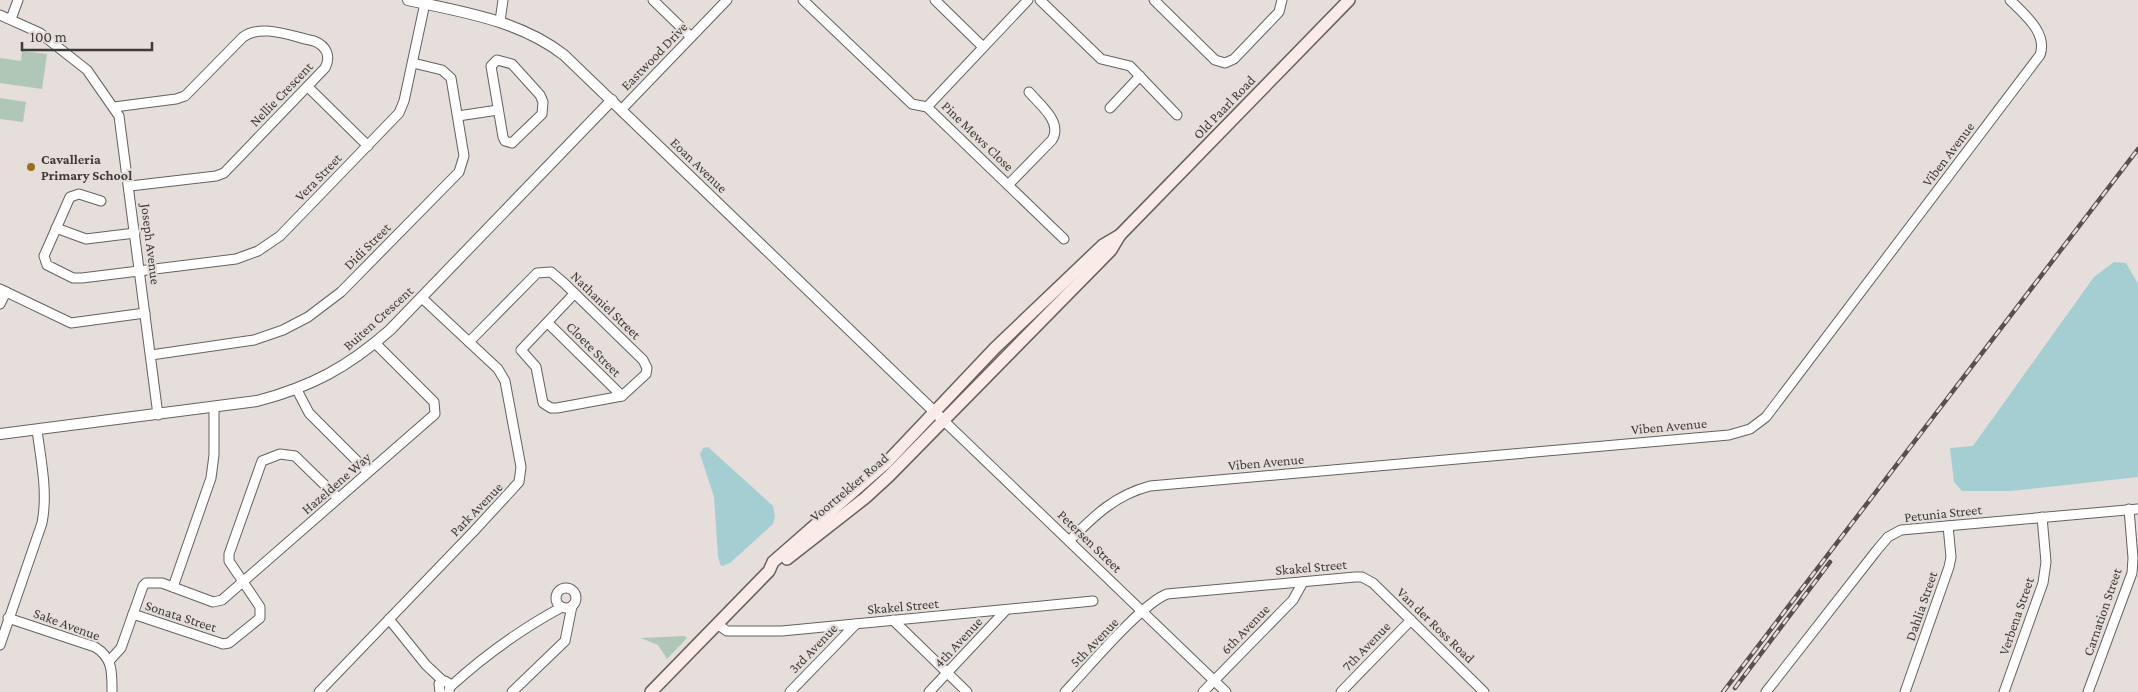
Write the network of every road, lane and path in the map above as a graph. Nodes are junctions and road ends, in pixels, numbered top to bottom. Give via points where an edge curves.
1 (18, 0) edge
2 (408, 0) edge
3 (503, 0) edge
4 (653, 0) edge
5 (727, 0) edge
6 (803, 0) edge
7 (934, 0) edge
8 (1028, 0) edge
9 (1040, 0) edge
10 (1154, 0) edge
11 (1282, 0) edge
12 (1349, 0) edge
13 (2010, 0) edge
14 (425, 3) junction
15 (0, 15) edge
16 (10, 19) junction
17 (500, 21) junction
18 (691, 38) junction
19 (983, 47) junction
20 (413, 63) junction
21 (1140, 76) junction
22 (308, 88) junction
23 (1029, 92) dead end
24 (612, 100) junction
25 (928, 106) junction
26 (114, 107) junction
27 (1110, 108) dead end
28 (622, 109) junction
29 (498, 110) junction
30 (1177, 115) dead end
31 (458, 116) junction
32 (368, 146) junction
33 (1008, 185) junction
34 (130, 186) junction
35 (101, 201) dead end
36 (56, 228) junction
37 (135, 233) junction
38 (1120, 235) junction
39 (1064, 240) dead end
40 (140, 271) junction
41 (3, 290) edge
42 (574, 294) junction
43 (422, 298) junction
44 (0, 304) edge
45 (145, 313) junction
46 (548, 322) junction
47 (469, 342) junction
48 (375, 343) junction
49 (150, 355) junction
50 (296, 390) junction
51 (622, 396) junction
52 (214, 408) junction
53 (934, 411) junction
54 (158, 415) junction
55 (943, 420) junction
56 (37, 430) junction
57 (0, 434) edge
58 (368, 472) junction
59 (338, 498) junction
60 (2133, 509) edge
61 (2042, 517) junction
62 (1948, 526) junction
63 (1069, 540) junction
64 (769, 571) junction
65 (1367, 579) joint
66 (242, 582) junction
67 (1303, 582) junction
68 (173, 587) junction
69 (1093, 601) dead end
70 (1006, 610) junction
71 (1142, 611) junction
72 (133, 614) junction
73 (8, 618) junction
74 (389, 619) junction
75 (893, 620) junction
76 (1411, 620) junction
77 (718, 624) junction
78 (856, 624) junction
79 (0, 645) edge
80 (110, 660) junction
81 (948, 673) junction
82 (1214, 681) junction
83 (445, 688) edge
84 (1481, 691) edge
85 (112, 692) edge
86 (319, 692) edge
87 (512, 692) edge
88 (651, 692) edge
89 (790, 692) edge
90 (929, 692) edge
91 (967, 692) edge
92 (1066, 692) edge
93 (1203, 692) edge
94 (1226, 692) edge
95 (1341, 692) edge
96 (1766, 692) edge
97 (1905, 692) edge
98 (2004, 692) edge
99 (2088, 692) edge

1 - 16 street
2 - 14 street, Eoan Avenue
3 - 17 street
4 - 18 street
5 - 18 street, Eastwood Drive
6 - 25 street, Pine Mews Close via 912,104
7 - 19 street
8 - 19 street
9 - 21 street via 1101,59 1128,65
10 - 11 street via 1215,60 1225,62 1234,59 1279,12
12 - 38 main road, Old Paarl Road
13 - 63 street, Viben Avenue via 2040,34 2040,55 1766,417 1750,429 1730,435 1150,486 1107,504
14 - 17 street, Eoan Avenue
14 - 20 street, Vera Street
15 - 16 street, Joseph Avenue
16 - 26 street, Joseph Avenue via 40,33 87,70
17 - 24 street, Eoan Avenue via 556,49
18 - 28 street, Eastwood Drive
19 - 25 street
20 - 31 street, Didi Street via 438,68 449,75
20 - 32 street, Vera Street via 401,109
21 - 27 street
21 - 30 street
22 - 26 street, Nellie Crescent via 327,65 328,56 322,45 258,31 243,37 185,96
22 - 32 street
22 - 34 street, Nellie Crescent via 224,173
23 - 33 street via 1051,117 1055,132 1052,140
24 - 28 street, Eoan Avenue
24 - 43 street, Buiten Crescent
25 - 33 street, Pine Mews Close
26 - 34 street, Joseph Avenue via 122,126
28 - 53 street, Eoan Avenue
29 - 29 street via 491,66 494,60 500,59 512,64 540,95 544,106 542,114 510,143 503,139
29 - 31 street
31 - 49 street, Didi Street via 464,156 459,172 331,301 302,321 269,336
32 - 40 street, Vera Street via 280,236 258,251 236,259
33 - 39 street, Pine Mews Close
34 - 37 street, Joseph Avenue
35 - 36 street, Vera Street via 73,194
36 - 37 street via 86,239
36 - 40 street, Vera Street via 44,256 47,264 77,278
37 - 40 street, Joseph Avenue
38 - 53 main road, Old Paarl Road via 1103,245
38 - 55 main road, Old Paarl Road via 1112,250
40 - 45 street, Joseph Avenue
41 - 44 street
41 - 45 street via 71,323
42 - 46 street
42 - 47 street, Nathaniel Street via 551,272 537,273
42 - 51 street, Nathaniel Street via 643,360 647,368 646,374
43 - 47 street, Park Avenue
43 - 48 street, Buiten Crescent
45 - 49 street, Joseph Avenue
46 - 51 street, Cloete Street
46 - 51 street via 522,350 536,367 546,406 557,408
47 - 74 street, Park Avenue via 498,369 508,388 521,467 519,482
48 - 50 street, Buiten Crescent via 344,367
48 - 58 street, Hazeldene Way via 434,402 435,411
49 - 54 street, Joseph Avenue
50 - 52 street, Buiten Crescent via 258,401
50 - 58 street via 309,413
52 - 54 street, Buiten Crescent
52 - 68 street via 211,478
53 - 55 street, Petersen Street
53 - 64 main road, Voortrekker Road via 887,462 773,562
54 - 56 street, Buiten Crescent
55 - 63 street, Petersen Street
55 - 64 main road, Voortrekker Road via 864,498
56 - 57 street, Buiten Crescent
56 - 73 street via 45,485 42,523
58 - 59 street, Hazeldene Way
59 - 66 street, Hazeldene Way
59 - 66 street via 295,456 280,454 262,461 229,554 230,566
60 - 61 street, Petunia Street
60 - 99 street, Carnation Street via 2132,573
61 - 62 street, Petunia Street
61 - 98 street, Verbena Street via 2046,562 2043,583
62 - 96 street, Petunia Street via 1901,530 1888,537
62 - 97 street, Dahlia Street via 1949,568
63 - 71 street, Petersen Street
64 - 77 main road, Voortrekker Road
65 - 67 street, Skakel Street via 1355,577
65 - 76 street, Van der Ross Road
66 - 68 street, Hazeldene Way via 218,602
66 - 72 street, Sonata Street via 260,607 260,618 226,644
67 - 71 street, Skakel Street via 1167,594
67 - 82 street, 6th Avenue via 1293,600
68 - 72 street, Hazeldene Way via 146,583
69 - 70 street, Skakel Street
70 - 75 street, Skakel Street
70 - 81 street, 4th Avenue
71 - 82 street, Petersen Street
71 - 92 street, 5th Avenue
72 - 80 street via 121,648
73 - 79 street
73 - 80 street, Sake Avenue via 94,647
74 - 83 street
74 - 86 street, Park Avenue
75 - 78 street, Skakel Street
75 - 81 street
76 - 84 street, Van der Ross Road
76 - 95 street, 7th Avenue
77 - 78 street, Skakel Street via 727,631 742,632
77 - 88 main road, Voortrekker Road
78 - 89 street, 3rd Avenue
80 - 85 street, Sake Avenue
81 - 90 street, 4th Avenue
81 - 91 street
82 - 93 street, 6th Avenue
82 - 94 street, Petersen Street
83 - 87 street via 564,606 569,622 567,636 561,646

